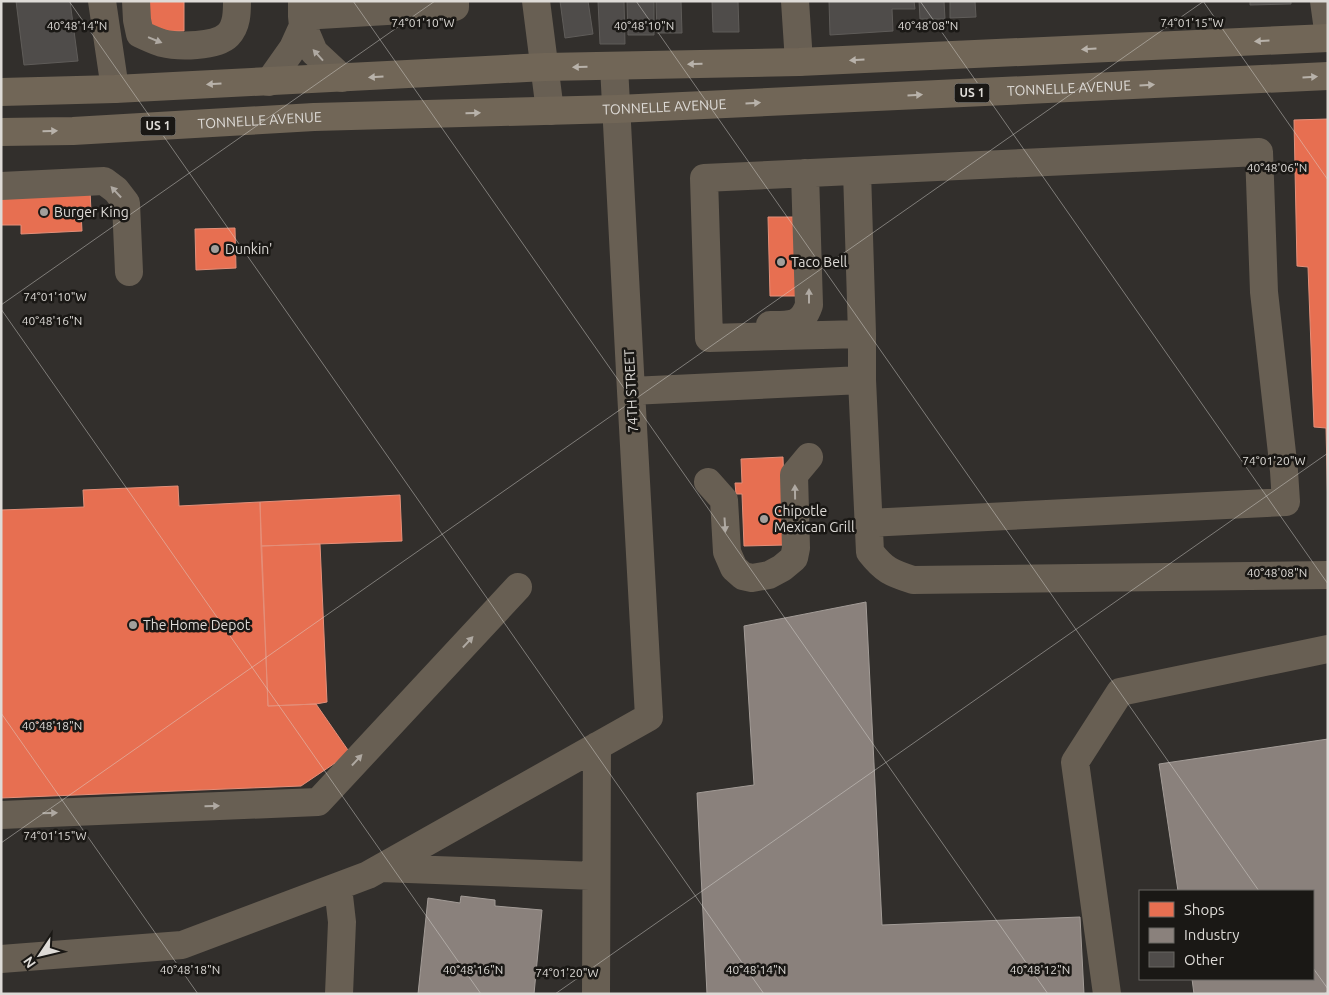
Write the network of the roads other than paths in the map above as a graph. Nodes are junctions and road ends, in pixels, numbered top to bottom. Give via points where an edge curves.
1 (102, 1) edge
2 (136, 1) edge
3 (237, 1) edge
4 (455, 1) edge
5 (536, 1) edge
6 (795, 1) edge
7 (1324, 1) edge
8 (302, 14) edge
9 (1328, 30) edge
10 (1328, 38) edge
11 (799, 62) junction
12 (614, 66) junction
13 (545, 68) junction
14 (1328, 76) edge
15 (342, 78) junction
16 (269, 82) junction
17 (114, 89) junction
18 (1, 92) edge
19 (617, 109) junction
20 (550, 111) junction
21 (1, 132) edge
22 (857, 171) junction
23 (806, 173) junction
24 (1, 186) edge
25 (129, 272) dead end
26 (709, 331) junction
27 (862, 334) junction
28 (862, 380) junction
29 (631, 391) junction
30 (809, 457) dead end
31 (708, 482) dead end
32 (868, 523) junction
33 (1328, 576) edge
34 (518, 587) dead end
35 (1328, 649) edge
36 (597, 746) junction
37 (1, 815) edge
38 (381, 868) junction
39 (596, 876) junction
40 (338, 887) junction
41 (1, 959) edge
42 (339, 994) edge
43 (596, 994) edge
44 (1107, 994) edge

1 - 17 street
2 -> 3 street via 140,34 164,43 198,45 212,43 228,35 235,22
4 - 8 street via 455,7
5 - 13 street
6 - 11 street
7 - 9 street
15 -> 8 street via 314,52
8 - 16 street via 293,48
10 -> 11 main road
11 -> 12 main road
12 -> 13 main road
12 - 19 street, 74TH STREET
13 -> 15 main road
13 - 20 street
19 -> 14 main road, TONNELLE AVENUE / US 1
15 - 16 main road
16 -> 17 main road
17 - 18 main road
19 - 20 main road, TONNELLE AVENUE / US 1
19 - 29 street, 74TH STREET
21 -> 20 main road, TONNELLE AVENUE / US 1
22 - 23 street
22 - 27 street
22 - 32 street via 1259,152 1264,292 1286,502
26 -> 23 street via 790,325 803,318 809,305
23 - 26 street via 704,178
25 -> 24 street via 126,203 104,181
26 - 27 street
27 - 28 street
28 - 29 street
28 - 32 street
29 - 36 street, 74TH STREET via 649,717
31 -> 30 street via 724,500 727,552 734,568 742,576 769,575 794,558 794,475
32 - 33 street via 870,552 894,574 913,580
37 -> 34 street via 318,802
35 - 44 street via 1120,692 1080,754 1075,762
36 - 38 street
36 - 39 street
38 - 39 street
38 - 40 street
39 - 43 street
40 - 41 street via 182,945
40 - 42 street via 342,922

